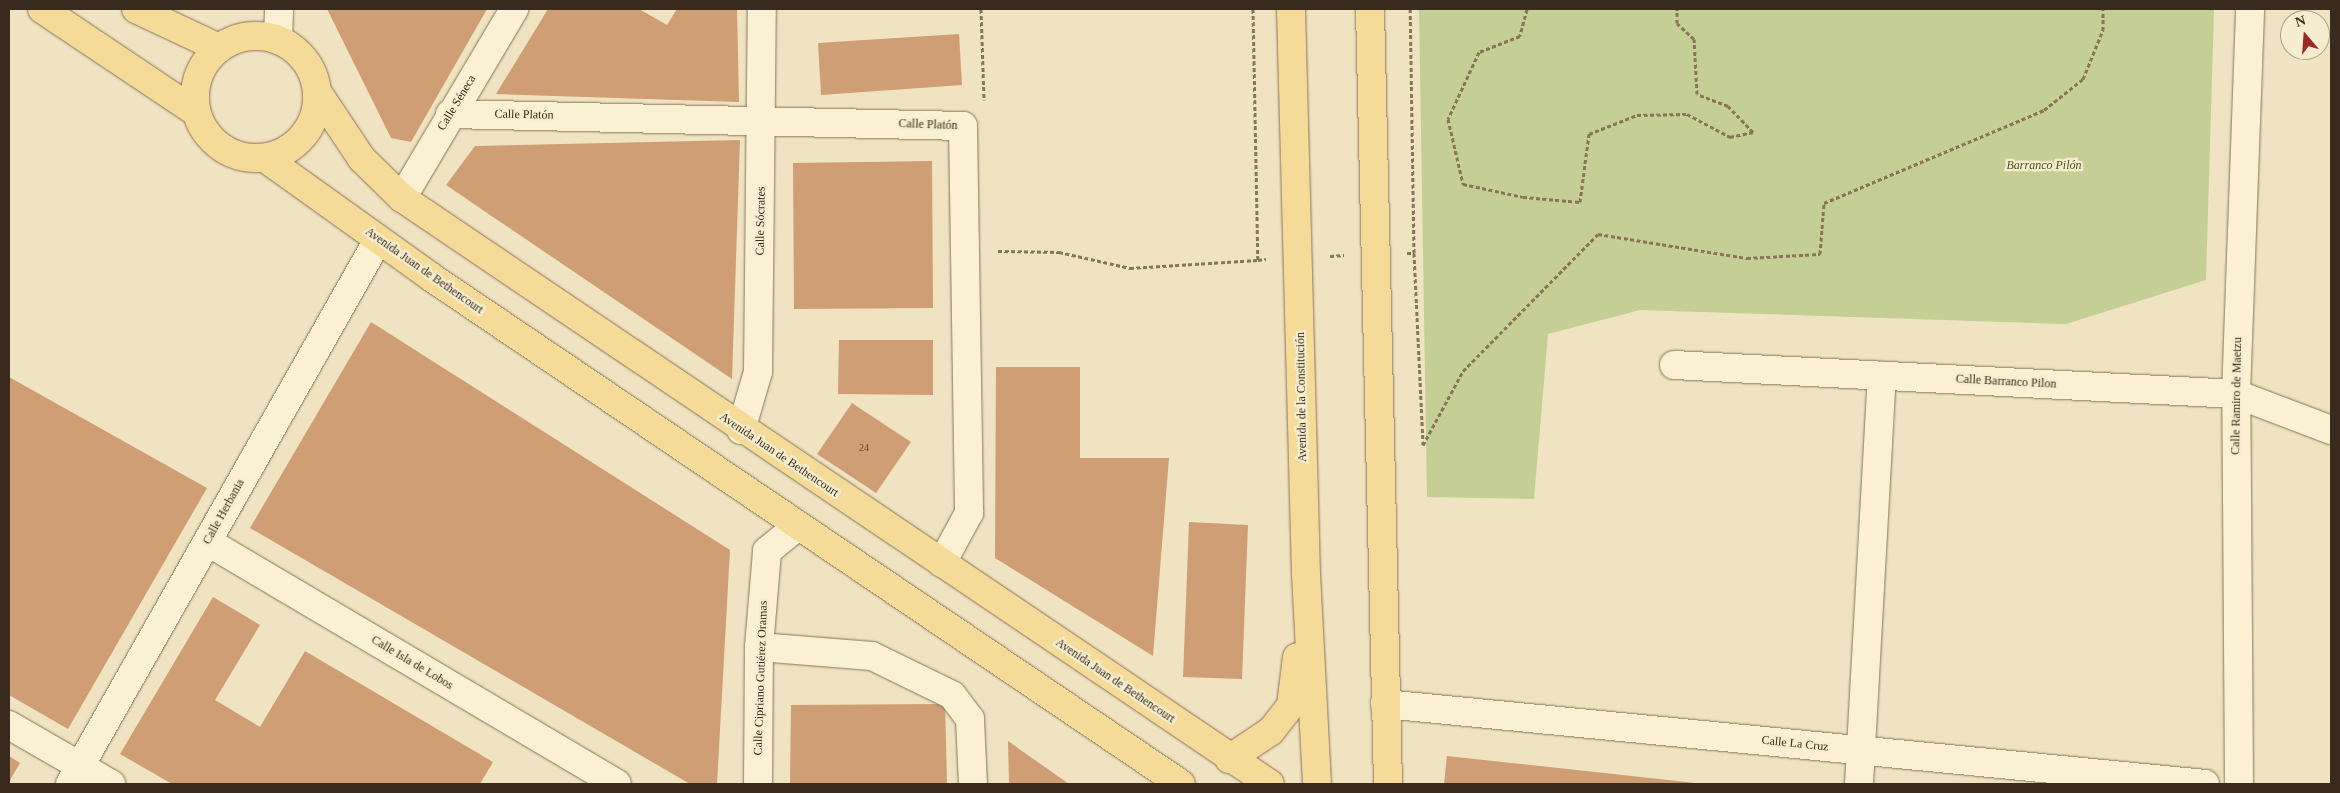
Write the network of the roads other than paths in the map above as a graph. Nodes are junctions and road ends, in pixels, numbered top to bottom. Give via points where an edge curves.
1 (42, 9) edge
2 (136, 9) edge
3 (279, 9) edge
4 (514, 9) edge
5 (762, 9) edge
6 (1291, 9) edge
7 (1370, 9) edge
8 (2250, 9) edge
9 (278, 40) junction
10 (219, 48) junction
11 (318, 93) junction
12 (196, 112) junction
13 (450, 114) junction
14 (763, 121) junction
15 (265, 158) junction
16 (402, 198) junction
17 (378, 240) junction
18 (1674, 365) dead end
19 (1882, 376) junction
20 (2236, 394) junction
21 (741, 430) junction
22 (2331, 430) edge
23 (798, 527) junction
24 (208, 542) junction
25 (942, 563) junction
26 (1306, 574) junction
27 (759, 647) junction
28 (1385, 704) junction
29 (9, 726) edge
30 (1860, 750) junction
31 (1229, 759) junction
32 (75, 775) edge
33 (111, 784) edge
34 (617, 784) edge
35 (758, 784) edge
36 (973, 784) edge
37 (1181, 784) edge
38 (1270, 784) edge
39 (1317, 784) edge
40 (1388, 784) edge
41 (1859, 784) edge
42 (2205, 784) edge
43 (2240, 784) edge

1 - 12 main road
2 - 10 main road
3 - 9 street
4 - 13 street, Calle Séneca
5 - 14 street, Calle Sócrates
6 - 26 main road, Avenida de la Constitución
7 - 28 main road
8 - 20 street, Calle Ramiro de Maetzu
9 - 10 main road via 258,36
9 - 11 main road via 303,58
10 - 12 main road via 203,66 195,89
11 - 15 main road via 315,116 304,136 286,151
11 - 16 main road, Avenida Juan de Bethencourt via 362,159
12 - 15 main road via 206,133 221,148 242,158
13 - 14 street, Calle Platón
13 - 16 street, Calle Séneca
14 - 21 street, Calle Sócrates via 758,372
14 - 25 street, Calle Platón via 963,126 968,513
15 - 17 main road, Avenida Juan de Bethencourt
16 - 21 main road, Avenida Juan de Bethencourt
17 - 23 main road, Avenida Juan de Bethencourt
17 - 24 street, Calle Herbania
18 - 19 street, Calle Barranco Pilon
19 - 20 street, Calle Barranco Pilon
19 - 30 street
20 - 22 street, Calle Barranco Pilon
20 - 43 street, Calle Ramiro de Maetzu
21 - 25 main road, Avenida Juan de Bethencourt
23 - 27 street, Calle Cipriano Gutiérez Oramas via 767,551
23 - 37 main road, Avenida Juan de Bethencourt
24 - 32 street, Calle Herbania
24 - 34 street, Calle Isla de Lobos
25 - 31 main road, Avenida Juan de Bethencourt
26 - 31 main road via 1292,705 1271,731
26 - 39 main road, Avenida de la Constitución
27 - 35 street, Calle Cipriano Gutiérez Oramas
27 - 36 street via 872,656 952,695 970,719
28 - 30 street, Calle La Cruz
28 - 40 main road
29 - 32 street
30 - 41 street
30 - 42 street, Calle La Cruz
31 - 38 main road, Avenida Juan de Bethencourt
32 - 33 street

